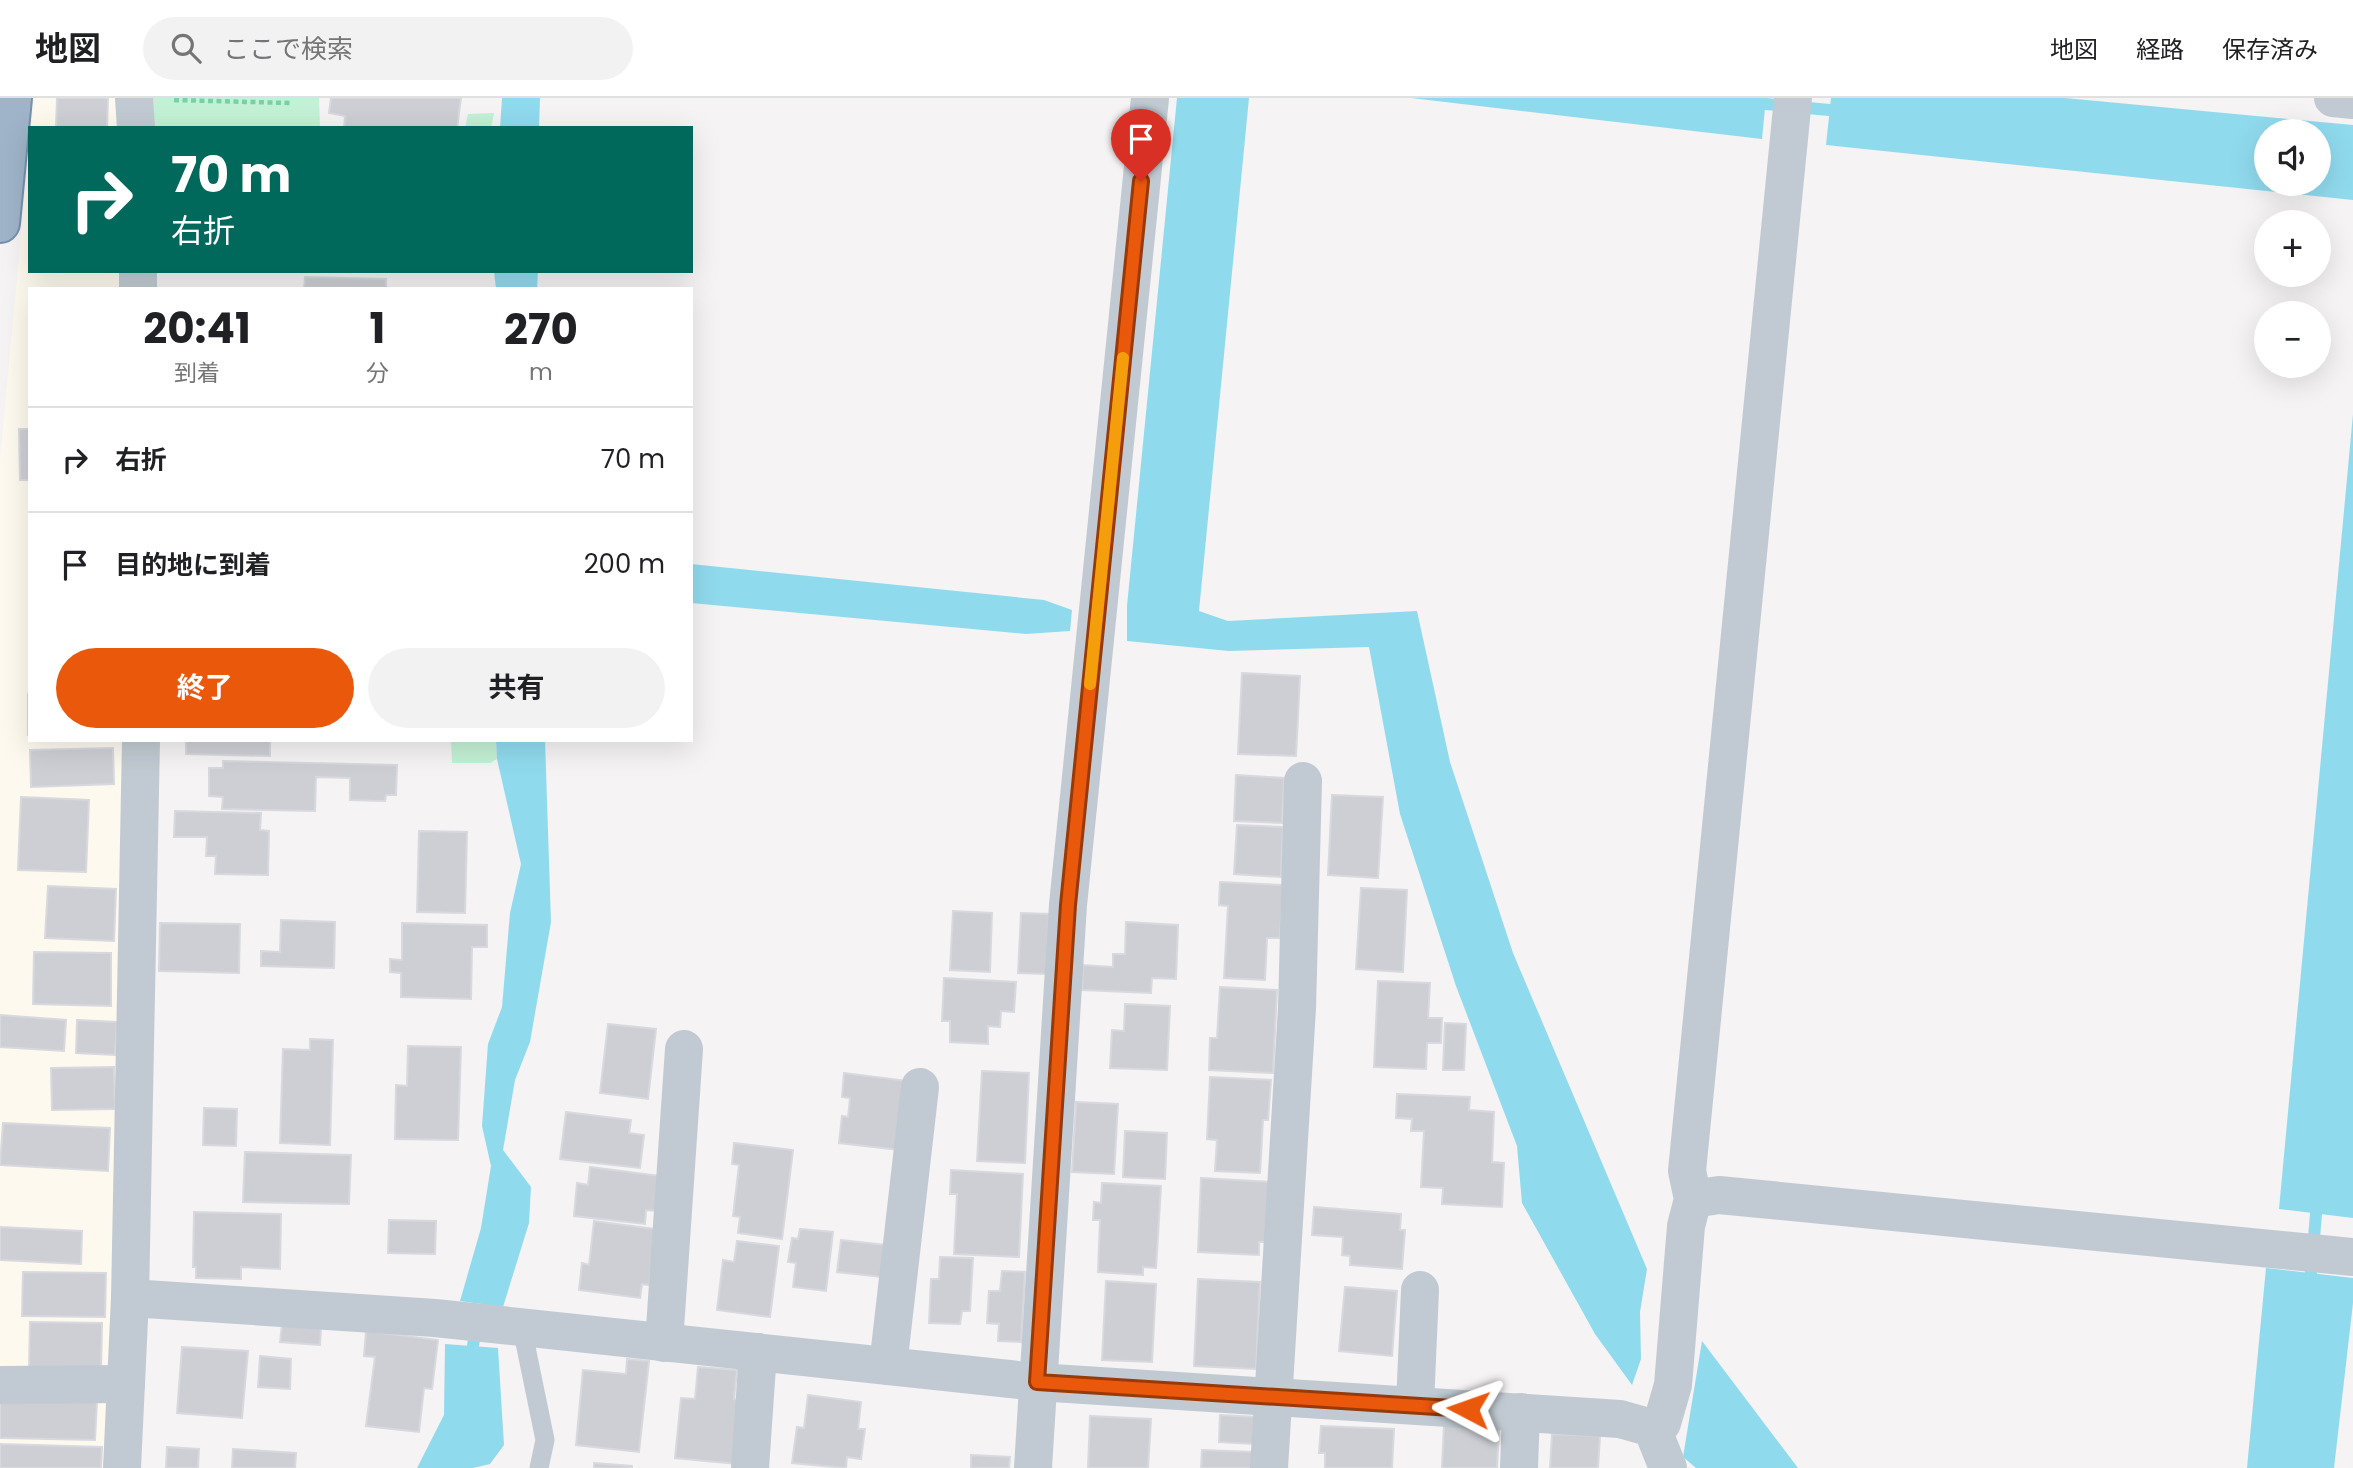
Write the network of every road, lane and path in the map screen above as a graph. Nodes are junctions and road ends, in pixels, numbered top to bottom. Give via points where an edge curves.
1 (12, 98) edge
2 (134, 98) edge
3 (1150, 98) edge
4 (2333, 98) edge
5 (2353, 100) edge
6 (290, 103) dead end
7 (1792, 112) edge
8 (136, 126) edge
9 (0, 223) edge
10 (141, 742) edge
11 (1303, 781) dead end
12 (684, 1049) dead end
13 (920, 1087) dead end
14 (1693, 1199) junction
15 (2327, 1255) edge
16 (1420, 1290) dead end
17 (130, 1298) junction
18 (518, 1327) junction
19 (664, 1343) junction
20 (758, 1352) junction
21 (888, 1366) junction
22 (1037, 1382) junction
23 (126, 1384) junction
24 (0, 1385) edge
25 (1276, 1396) junction
26 (1415, 1405) junction
27 (1521, 1412) junction
28 (1652, 1428) junction
29 (122, 1468) edge
30 (539, 1468) edge
31 (750, 1468) edge
32 (1033, 1468) edge
33 (1269, 1468) edge
34 (1519, 1468) edge
35 (1668, 1468) edge

1 - 9 highway
2 - 6 path
2 - 8 street
3 - 22 street via 1068,905
4 - 5 street
7 - 14 street via 1688,1157
10 - 17 street
11 - 25 street via 1297,1008
12 - 19 street
13 - 21 street
14 - 15 street via 1718,1195
14 - 28 street via 1686,1226 1673,1385 1662,1423
16 - 26 street
17 - 18 street
17 - 23 street
18 - 19 street
18 - 30 lane via 545,1440
19 - 20 street
20 - 21 street
20 - 31 street
21 - 22 street
22 - 25 street
22 - 32 street
23 - 24 street
23 - 29 street
25 - 26 street
25 - 33 street
26 - 27 street
27 - 28 street via 1620,1419
27 - 34 street
28 - 35 street

